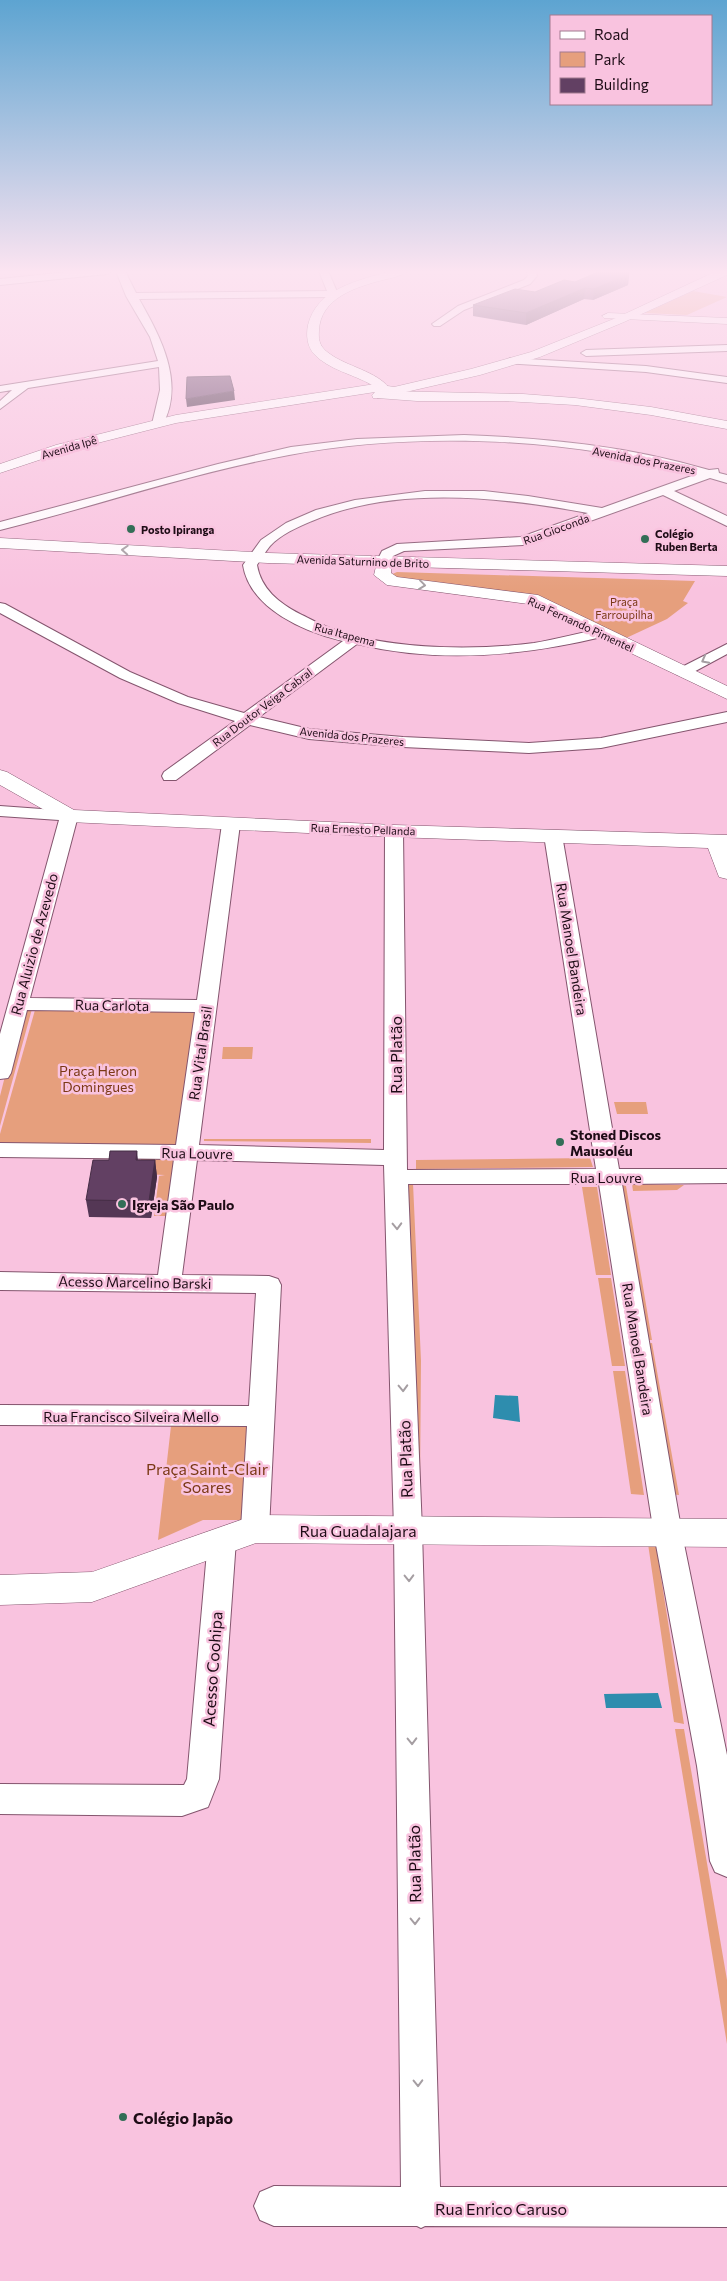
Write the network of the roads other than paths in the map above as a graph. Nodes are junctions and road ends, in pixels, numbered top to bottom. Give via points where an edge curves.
1 (75, 377) edge
2 (166, 377) edge
3 (363, 377) edge
4 (431, 377) edge
5 (454, 377) edge
6 (713, 377) edge
7 (727, 380) edge
8 (26, 385) junction
9 (0, 389) edge
10 (388, 392) junction
11 (351, 398) junction
12 (0, 406) edge
13 (227, 410) junction
14 (158, 424) junction
15 (727, 425) edge
16 (727, 468) edge
17 (0, 469) edge
18 (711, 474) junction
19 (727, 479) edge
20 (665, 491) junction
21 (601, 512) junction
22 (727, 522) edge
23 (0, 526) edge
24 (0, 543) edge
25 (29, 560) dead end
26 (252, 561) junction
27 (383, 565) junction
28 (727, 571) edge
29 (727, 578) edge
30 (0, 607) edge
31 (601, 633) junction
32 (355, 638) junction
33 (727, 648) edge
34 (683, 672) junction
35 (727, 693) edge
36 (727, 717) edge
37 (246, 719) junction
38 (0, 776) edge
39 (170, 776) dead end
40 (0, 811) edge
41 (69, 816) junction
42 (231, 824) junction
43 (394, 831) junction
44 (553, 835) junction
45 (724, 840) edge
46 (727, 872) edge
47 (18, 1004) junction
48 (206, 1006) junction
49 (0, 1073) edge
50 (0, 1150) edge
51 (185, 1152) junction
52 (395, 1168) junction
53 (609, 1176) junction
54 (727, 1176) edge
55 (0, 1281) edge
56 (169, 1282) junction
57 (0, 1415) edge
58 (262, 1416) junction
59 (255, 1529) junction
60 (408, 1530) junction
61 (727, 1533) edge
62 (668, 1534) junction
63 (222, 1540) junction
64 (0, 1590) edge
65 (720, 1766) edge
66 (0, 1799) edge
67 (727, 1861) edge
68 (274, 2206) dead end
69 (727, 2207) edge
70 (421, 2208) junction

1 - 8 street
2 - 14 street
3 - 10 main road
4 - 10 main road
5 - 10 main road
6 - 7 street
8 - 9 street
8 - 12 street
10 - 11 main road, Avenida Ipê
10 - 11 main road
10 - 13 main road, Avenida Ipê
10 - 15 main road via 568,401
11 - 13 main road, Avenida Ipê
13 - 14 main road, Avenida Ipê
14 - 17 main road, Avenida Ipê via 61,448
16 - 18 street, Rua Gioconda
18 - 19 street, Avenida dos Prazeres
18 - 20 street, Rua Gioconda
18 - 23 street, Avenida dos Prazeres via 615,453 540,443 479,440 363,442 308,448 229,464
20 - 21 street, Rua Gioconda
20 - 22 street
21 - 26 street via 529,499 483,495 419,495 374,500 328,509 296,522 271,539
21 - 27 street, Rua Gioconda via 523,542 402,547 387,554
26 -> 24 main road, Avenida Saturnino de Brito
25 - 26 main road, Avenida Saturnino de Brito
26 - 27 main road, Avenida Saturnino de Brito
26 - 32 street, Rua Itapema via 257,587 280,608 318,629
27 - 28 main road, Avenida Saturnino de Brito
27 - 29 main road, Avenida Saturnino de Brito
27 -> 31 main road, Rua Fernando Pimentel via 382,575 393,581 524,597
30 - 37 street, Avenida dos Prazeres via 125,675 183,700
31 - 32 street, Rua Itapema via 525,648 468,651 410,648
31 - 34 main road, Rua Fernando Pimentel
32 - 37 street, Rua Doutor Veiga Cabral
33 -> 34 street
34 - 35 main road, Rua Fernando Pimentel
36 - 37 street, Avenida dos Prazeres via 601,743 529,748 309,734
37 - 39 street, Rua Doutor Veiga Cabral
38 - 41 main road
40 - 41 street, Rua Ernesto Pellanda
41 - 42 main road, Rua Ernesto Pellanda
41 - 47 street, Rua Aluizio de Azevedo
42 - 43 main road, Rua Ernesto Pellanda
42 - 48 street, Rua Vital Brasil
43 - 44 main road, Rua Ernesto Pellanda
43 - 52 street, Rua Platão
44 - 45 main road, Rua Ernesto Pellanda
44 - 53 street, Rua Manoel Bandeira
45 - 46 main road
47 - 48 street, Rua Carlota
47 - 49 street, Rua Aluizio de Azevedo
48 - 51 street, Rua Vital Brasil
50 - 51 street, Rua Louvre
51 - 52 street, Rua Louvre
51 - 56 street, Rua Vital Brasil
52 - 53 street, Rua Louvre
52 -> 60 street, Rua Platão
53 - 54 street, Rua Louvre
53 - 62 street, Rua Manoel Bandeira
55 - 56 street, Acesso Marcelino Barski
56 - 58 street, Acesso Marcelino Barski via 269,1285
57 - 58 street, Rua Francisco Silveira Mello
58 - 59 street
59 - 60 main road, Rua Guadalajara
59 - 63 main road, Rua Guadalajara
60 - 62 main road, Rua Guadalajara
60 -> 70 street, Rua Platão
61 - 62 main road, Rua Guadalajara
62 - 65 street, Rua Manoel Bandeira
63 - 64 main road, Rua Guadalajara via 92,1588
63 - 66 street, Acesso Coohipa via 203,1779 196,1796 182,1801
65 - 67 street, Rua Manoel Bandeira
68 - 70 street, Rua Enrico Caruso
69 - 70 street, Rua Enrico Caruso

